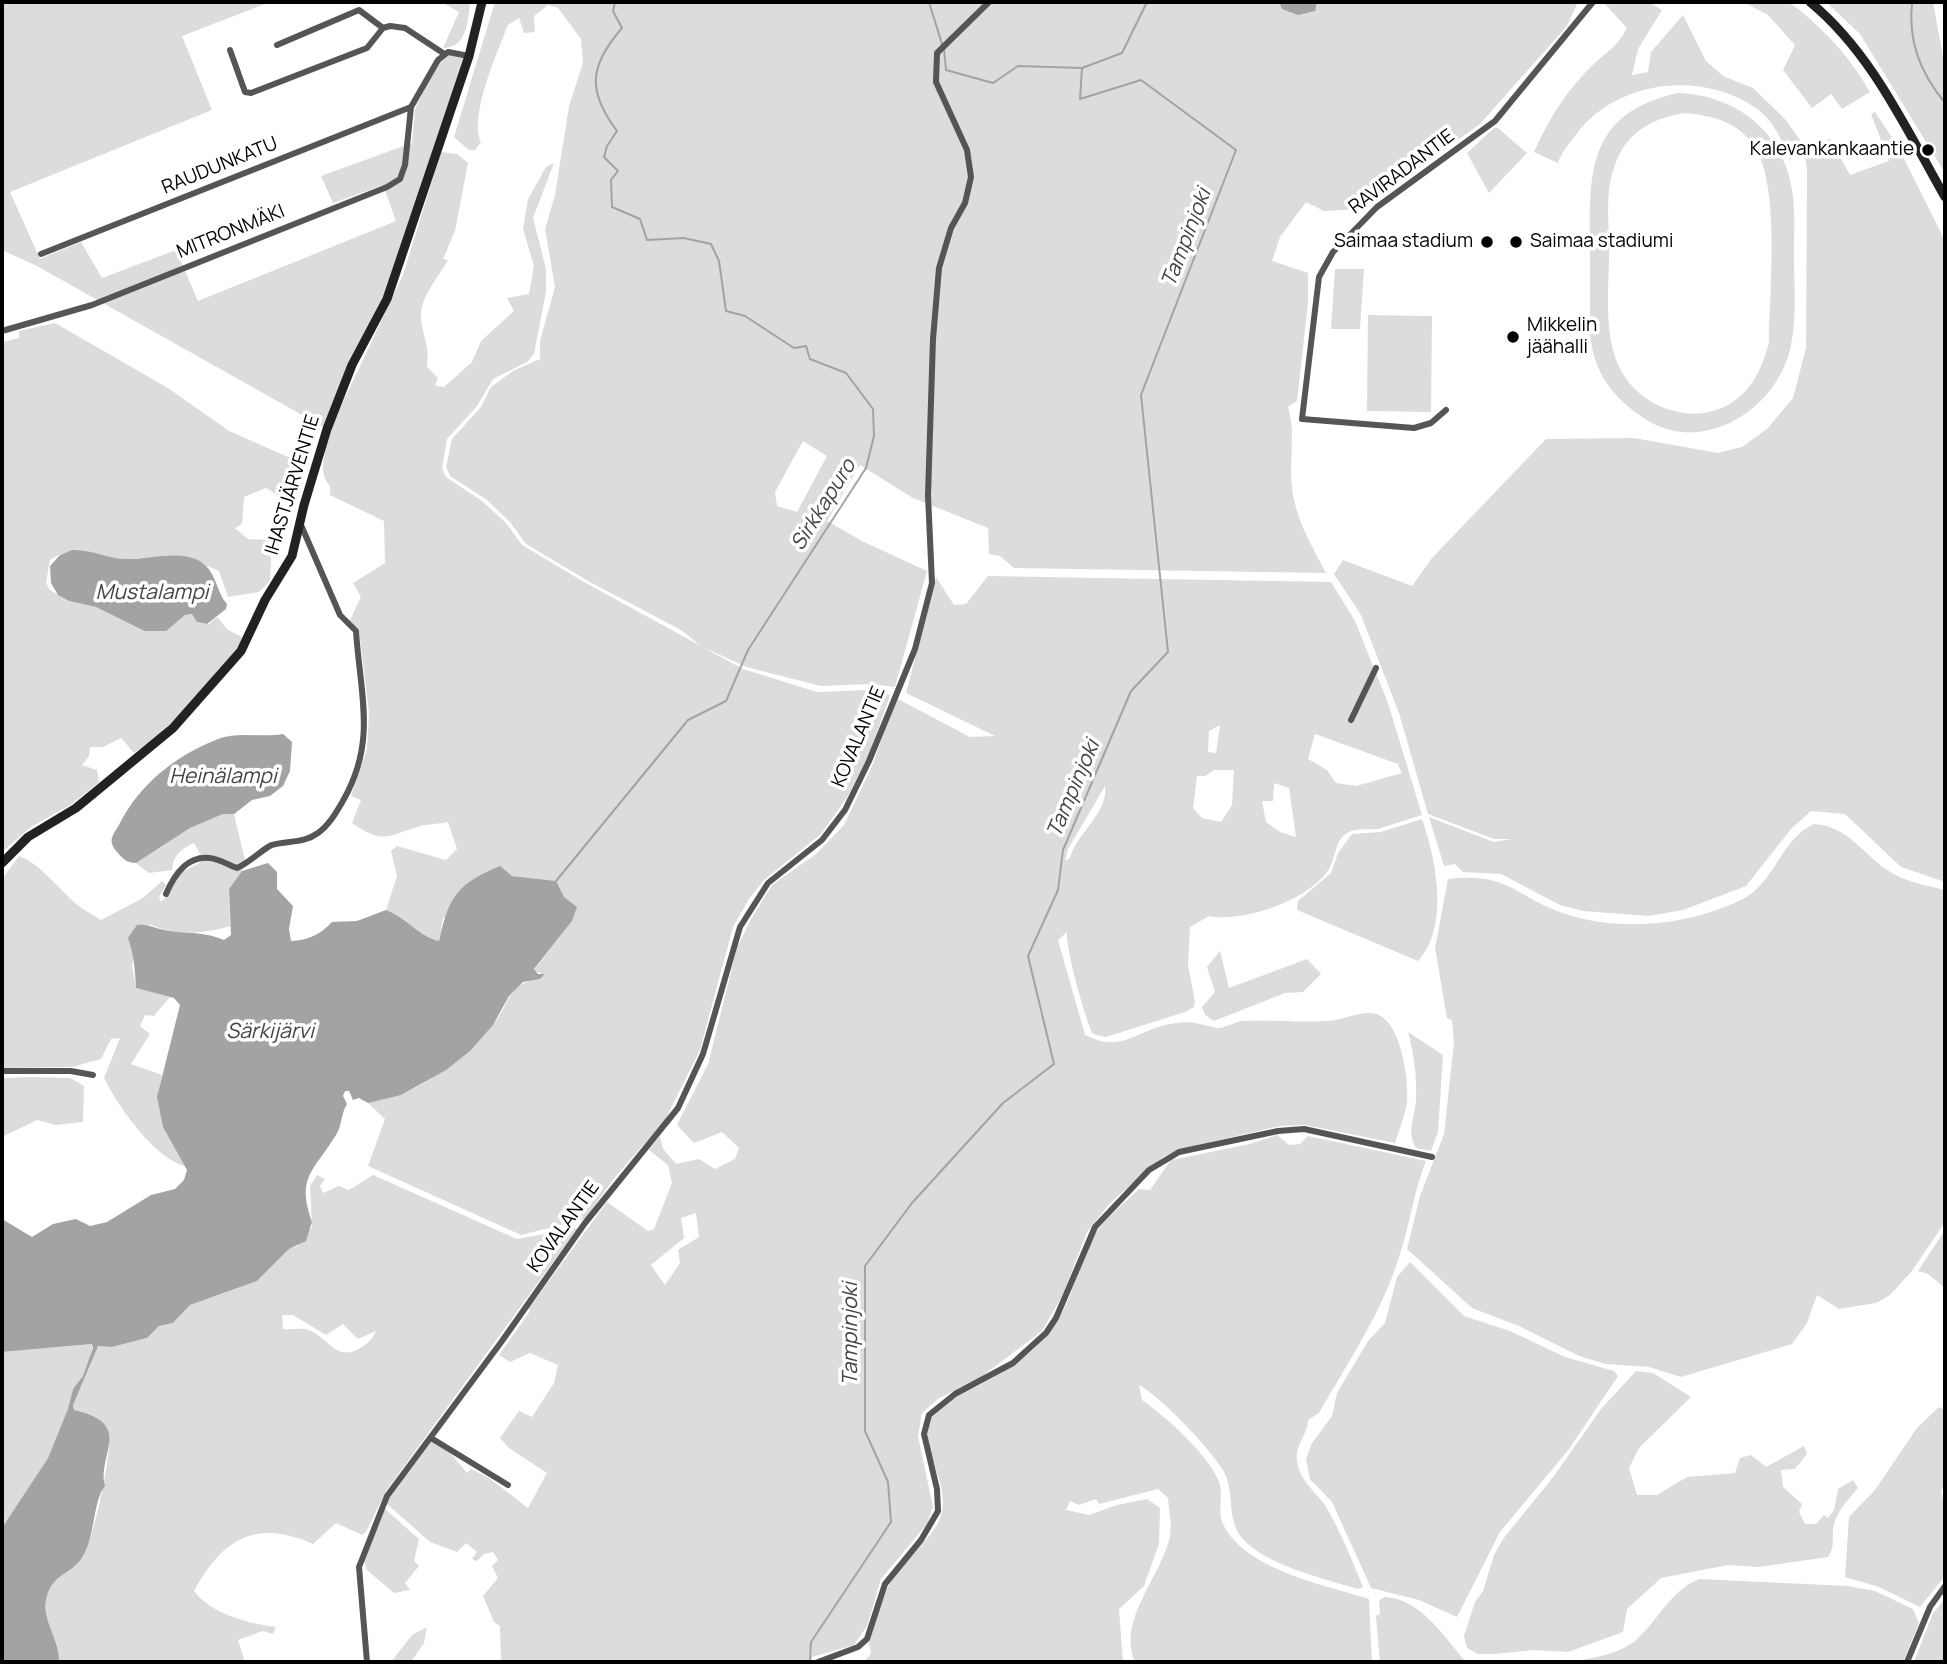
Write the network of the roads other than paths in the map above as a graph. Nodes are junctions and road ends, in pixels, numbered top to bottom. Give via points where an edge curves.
1 (482, 2) edge
2 (989, 2) edge
3 (1593, 2) edge
4 (1810, 2) edge
5 (383, 28) junction
6 (277, 45) dead end
7 (230, 50) dead end
8 (443, 53) junction
9 (469, 55) junction
10 (411, 107) junction
11 (1945, 197) edge
12 (41, 254) dead end
13 (2, 331) edge
14 (1446, 410) dead end
15 (300, 525) junction
16 (1376, 668) dead end
17 (1351, 720) dead end
18 (3, 859) edge
19 (166, 894) dead end
20 (2, 1071) edge
21 (93, 1075) dead end
22 (1432, 1157) dead end
23 (431, 1438) junction
24 (508, 1485) dead end
25 (1945, 1586) edge
26 (367, 1662) edge
27 (818, 1662) edge
28 (1907, 1662) edge

1 - 9 street, IHASTJÄRVENTIE
2 - 23 street, KOVALANTIE via 937,53 936,82 967,150 971,177 939,268 928,495 932,583 915,649 845,810 822,840 768,883 740,927 703,1054 678,1108 585,1223
3 - 14 street, RAVIRADANTIE via 1495,121 1366,216 1333,252 1320,277 1302,419 1414,428 1431,423
4 - 11 street via 1841,30 1867,63
5 - 6 street via 359,10
5 - 7 street via 367,48 251,93 245,92
5 - 8 street via 405,28
8 - 9 street
8 - 10 street
9 - 15 street, IHASTJÄRVENTIE via 387,299 352,365 327,429
10 - 12 street, RAUDUNKATU
10 - 13 street, MITRONMÄKI via 405,165 400,179 387,187 92,305
15 - 18 street, IHASTJÄRVENTIE via 292,556 241,651 191,709 76,808 28,837
15 - 19 street via 340,615 356,631 366,736 355,780 316,835 292,844 271,845 237,868 209,858 195,860 174,875
16 - 17 street
20 - 21 street
22 - 27 street via 1304,1129 1278,1130 1179,1152 1149,1170 1095,1227 1046,1333 1013,1363 955,1394 929,1415 924,1434 938,1511 885,1584 867,1639
23 - 24 street
23 - 26 street, KOVALANTIE via 387,1496 359,1567
25 - 28 street via 1930,1606

